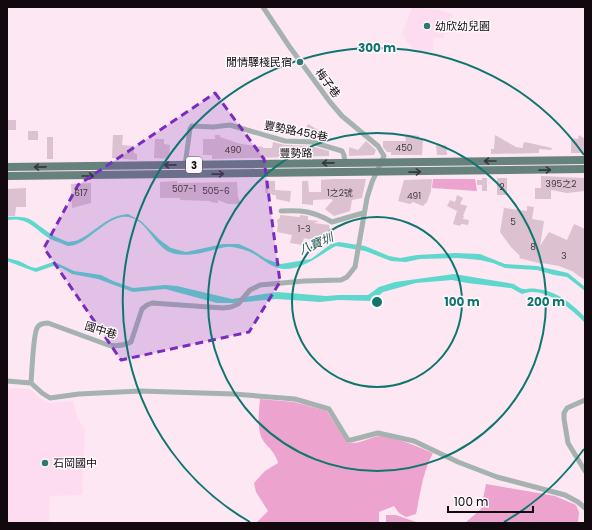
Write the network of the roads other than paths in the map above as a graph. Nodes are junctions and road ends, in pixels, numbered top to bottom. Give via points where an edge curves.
1 (263, 7) edge
2 (585, 160) edge
3 (381, 162) junction
4 (345, 163) junction
5 (185, 165) junction
6 (7, 168) edge
7 (585, 169) edge
8 (376, 172) junction
9 (7, 176) edge
10 (281, 210) dead end
11 (363, 213) junction
12 (7, 381) edge
13 (31, 383) junction
14 (585, 400) edge
15 (585, 471) edge
16 (585, 508) edge

1 - 3 street, 梅子巷 via 330,102 342,116 378,146 384,156
2 -> 3 main road, 豐勢路 / 3
3 - 4 main road, 豐勢路 / 3
3 - 8 street
4 -> 5 main road, 豐勢路 / 3
4 - 5 street, 豐勢路458巷 via 341,149 312,142 285,141 230,126 192,126
5 -> 6 main road, 豐勢路 / 3
8 -> 7 main road, 豐勢路 / 3
9 -> 8 main road, 豐勢路 / 3
8 - 11 street
10 - 11 street via 318,214 332,222
11 - 13 street, 國中巷 via 355,267 347,277 340,280 260,286 245,294 238,304 223,308 152,303 142,309 131,342 124,346 108,345 48,323 40,324 35,333
12 - 13 street
13 - 16 street via 50,398 140,391 295,399 329,409 348,440 378,433 414,441 497,477 565,495
14 - 15 street via 567,408 564,413 568,443

